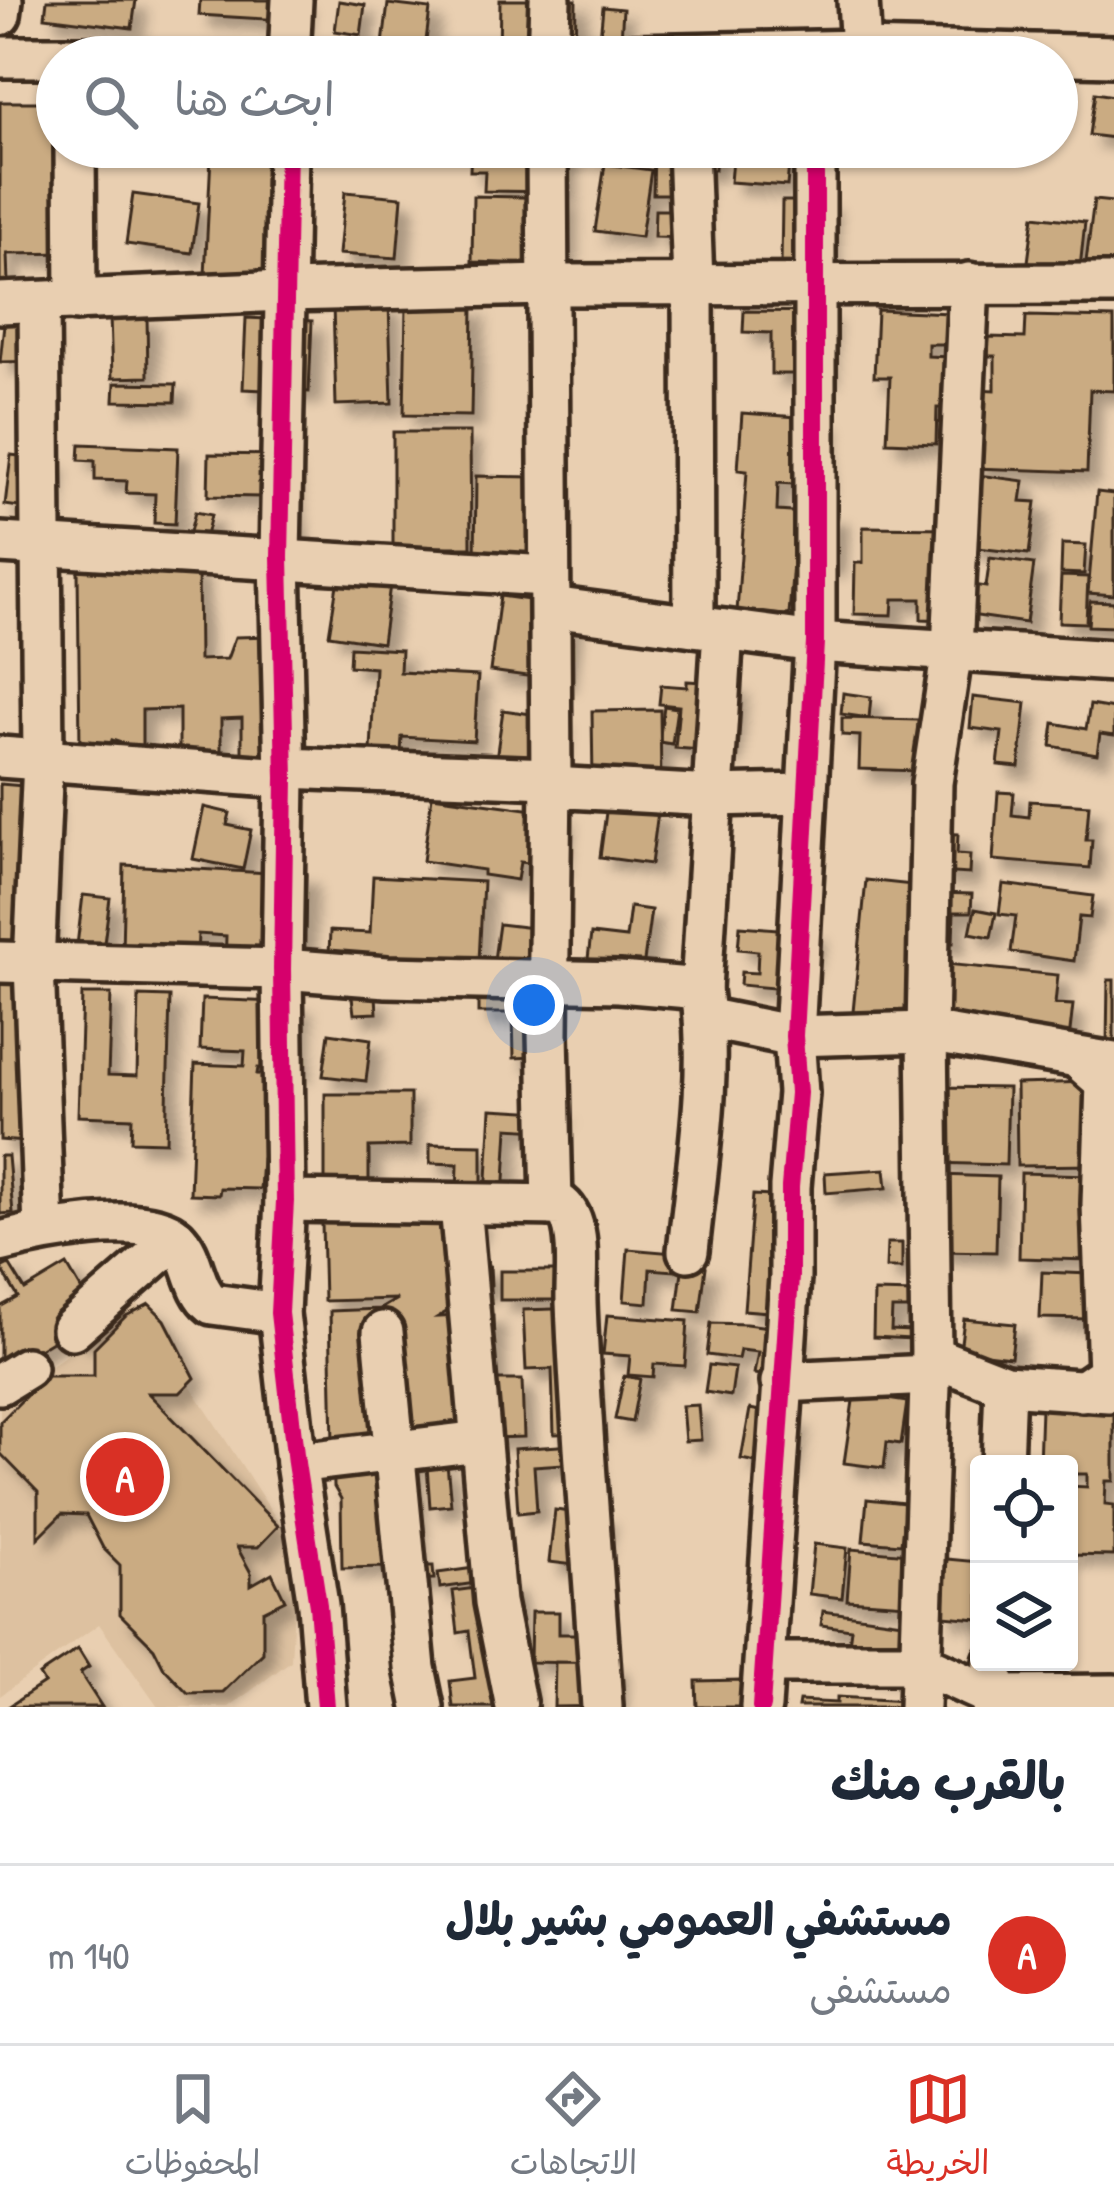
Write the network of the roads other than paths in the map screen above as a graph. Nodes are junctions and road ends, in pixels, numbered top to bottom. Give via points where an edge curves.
1 (2, 0) edge
2 (292, 0) edge
3 (550, 0) edge
4 (858, 0) edge
5 (0, 15) edge
6 (291, 36) edge
7 (548, 36) edge
8 (860, 36) edge
9 (1078, 55) edge
10 (1114, 56) edge
11 (0, 57) edge
12 (36, 57) edge
13 (69, 168) edge
14 (288, 168) edge
15 (547, 168) edge
16 (689, 168) edge
17 (815, 168) edge
18 (693, 282) junction
19 (969, 283) junction
20 (814, 284) junction
21 (1114, 284) edge
22 (547, 285) junction
23 (285, 291) junction
24 (38, 302) edge
25 (0, 543) edge
26 (44, 544) junction
27 (280, 557) junction
28 (549, 592) junction
29 (709, 628) junction
30 (815, 642) junction
31 (952, 650) junction
32 (1114, 661) edge
33 (0, 757) edge
34 (43, 760) junction
35 (285, 773) junction
36 (551, 782) junction
37 (806, 794) junction
38 (712, 796) junction
39 (17, 963) edge
40 (282, 969) junction
41 (549, 980) junction
42 (704, 1004) junction
43 (927, 1032) junction
44 (794, 1036) junction
45 (1098, 1062) edge
46 (285, 1201) junction
47 (460, 1205) junction
48 (552, 1205) junction
49 (44, 1230) junction
50 (176, 1238) junction
51 (0, 1242) edge
52 (688, 1252) dead end
53 (279, 1312) junction
54 (72, 1329) dead end
55 (383, 1332) dead end
56 (930, 1365) junction
57 (781, 1382) junction
58 (1005, 1385) junction
59 (1098, 1392) edge
60 (480, 1441) junction
61 (392, 1450) junction
62 (1002, 1455) edge
63 (296, 1462) junction
64 (765, 1663) junction
65 (919, 1663) junction
66 (993, 1688) edge
67 (1102, 1699) edge
68 (326, 1707) edge
69 (423, 1707) edge
70 (516, 1707) edge
71 (602, 1707) edge
72 (761, 1707) edge
73 (919, 1707) edge

1 - 5 street
2 - 6 street
3 - 7 street
4 - 8 street
9 - 10 street
11 - 12 street
13 - 24 street
14 - 23 street
15 - 22 street
16 - 18 street
17 - 20 street
18 - 20 street
18 - 22 street
18 - 29 street
19 - 20 street
19 - 21 street
19 - 31 street
20 - 30 street
22 - 23 street
22 - 28 street
23 - 24 street
23 - 27 street
24 - 26 street
25 - 26 street
26 - 27 street
26 - 34 street
27 - 28 street
27 - 35 street
28 - 29 street
28 - 36 street
29 - 30 street
29 - 38 street
30 - 31 street
30 - 37 street
31 - 32 street
31 - 43 street via 932,783
33 - 34 street
34 - 35 street
34 - 39 street
35 - 36 street
35 - 40 street
36 - 38 street
36 - 41 street
37 - 38 street
37 - 44 street
38 - 42 street
39 - 40 street
39 - 49 street
40 - 41 street
40 - 46 street
41 - 42 street
41 - 48 street
42 - 44 street
42 - 52 street via 704,1103
43 - 44 street
43 - 45 street
43 - 56 street
44 - 57 street via 798,1093
45 - 59 street via 1106,1084 1108,1373
46 - 47 street
46 - 53 street
47 - 48 street
47 - 60 street
48 - 71 street via 568,1211 574,1239
49 - 50 street via 141,1225
49 - 51 street
50 - 53 street via 205,1299
50 - 54 street
53 - 63 street
55 - 61 street
56 - 57 street
56 - 58 street
56 - 65 street
57 - 64 street
58 - 59 street
58 - 62 street
60 - 61 street
60 - 70 street
61 - 63 street
61 - 69 street
63 - 68 street
64 - 65 street
64 - 72 street
65 - 66 street
65 - 73 street
66 - 67 street

